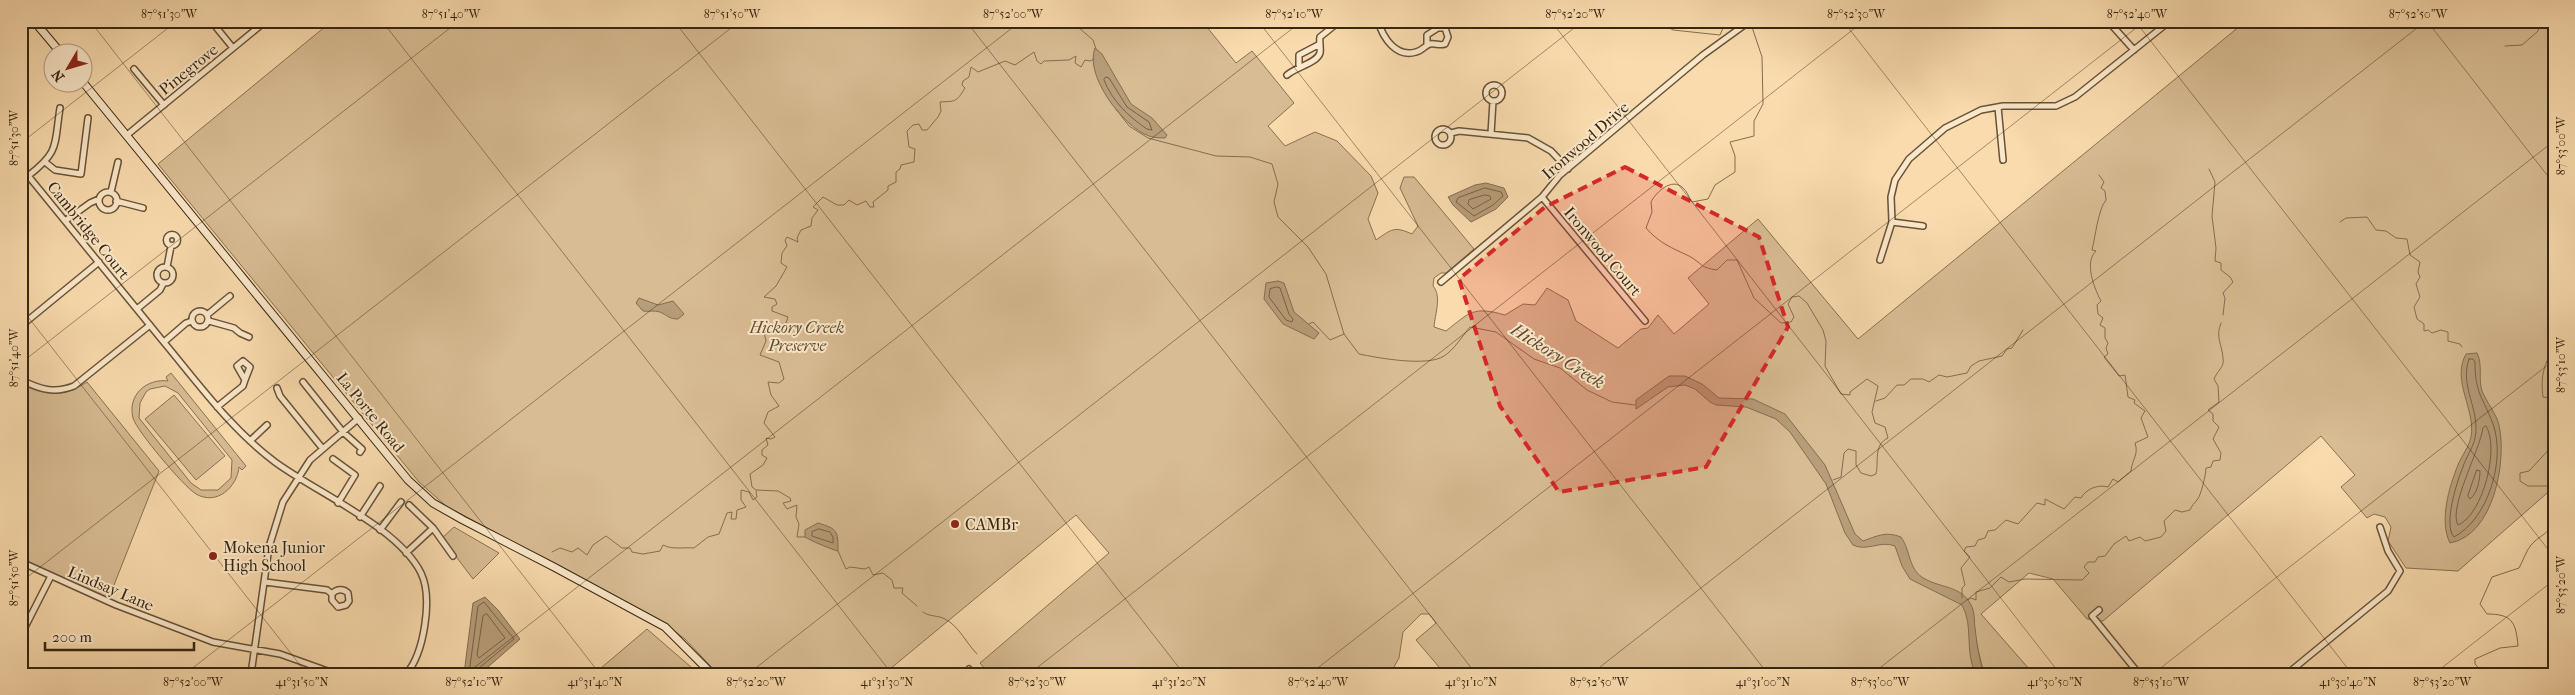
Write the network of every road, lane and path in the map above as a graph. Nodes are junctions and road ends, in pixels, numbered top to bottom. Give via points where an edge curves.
1 (34, 21) edge
2 (211, 21) edge
3 (266, 21) edge
4 (1340, 21) edge
5 (1378, 21) edge
6 (1750, 21) edge
7 (2108, 21) edge
8 (2170, 21) edge
9 (52, 42) edge
10 (1320, 44) junction
11 (1427, 45) junction
12 (233, 48) junction
13 (2134, 50) junction
14 (1299, 65) junction
15 (134, 69) dead end
16 (1286, 75) dead end
17 (91, 92) edge
18 (1493, 101) dead end
19 (164, 105) junction
20 (1998, 107) junction
21 (60, 108) dead end
22 (88, 118) dead end
23 (1450, 133) dead end
24 (1491, 134) junction
25 (127, 135) junction
26 (2003, 160) dead end
27 (45, 162) junction
28 (118, 162) dead end
29 (21, 167) edge
30 (1568, 169) junction
31 (28, 176) junction
32 (110, 192) junction
33 (1542, 197) junction
34 (99, 199) junction
35 (116, 201) junction
36 (143, 208) dead end
37 (65, 221) junction
38 (1892, 222) junction
39 (1923, 226) dead end
40 (171, 246) dead end
41 (1880, 260) dead end
42 (99, 262) junction
43 (167, 267) junction
44 (1441, 282) dead end
45 (164, 284) junction
46 (230, 296) dead end
47 (137, 309) junction
48 (208, 318) junction
49 (192, 321) junction
50 (1645, 321) dead end
51 (150, 325) junction
52 (21, 326) edge
53 (249, 337) dead end
54 (164, 342) junction
55 (21, 380) edge
56 (245, 380) dead end
57 (303, 382) dead end
58 (277, 388) dead end
59 (217, 407) junction
60 (359, 418) junction
61 (266, 425) dead end
62 (343, 432) junction
63 (250, 440) junction
64 (323, 449) junction
65 (360, 452) dead end
66 (333, 458) dead end
67 (298, 477) junction
68 (380, 486) dead end
69 (338, 502) junction
70 (401, 502) dead end
71 (409, 506) dead end
72 (360, 517) junction
73 (2380, 527) dead end
74 (433, 528) junction
75 (380, 530) junction
76 (406, 553) junction
77 (453, 556) dead end
78 (21, 562) edge
79 (51, 576) junction
80 (265, 582) junction
81 (332, 594) dead end
82 (2099, 610) dead end
83 (21, 635) edge
84 (255, 651) junction
85 (252, 674) edge
86 (336, 674) edge
87 (406, 674) edge
88 (712, 674) edge
89 (2138, 674) edge
90 (2287, 674) edge

1 - 9 street
2 - 12 street
3 - 12 street, Pinegrove
4 - 10 street via 1320,37
5 - 11 street via 1382,34 1398,50 1409,54
6 - 30 street, Ironwood Drive via 1703,55
7 - 13 street
8 - 13 street
10 - 14 street via 1299,56
10 - 14 street via 1320,53 1315,60 1306,66
11 - 11 street via 1445,44 1448,32 1441,27 1432,32 1426,38
12 - 19 street, Pinegrove
13 - 20 street via 2075,97 2056,106
14 - 16 street
15 - 19 street
17 - 25 street, La Porte Road
18 - 24 street
19 - 25 street, Pinegrove
20 - 26 street
20 - 38 street via 1981,110 1945,128 1909,159 1895,180 1891,197
21 - 27 street via 54,150
22 - 27 street via 81,174 54,170
23 - 24 street
24 - 30 street via 1538,142
25 - 60 street, La Porte Road
27 - 31 street
28 - 32 street
29 - 31 street, Cambridge Court
30 - 33 street, Ironwood Drive
31 - 37 street, Cambridge Court
32 - 34 street via 102,193
32 - 35 street
33 - 44 street, Ironwood Drive
33 - 50 street, Ironwood Court
34 - 35 street via 100,206 106,209 113,208
34 - 37 street
35 - 36 street
37 - 42 street, Cambridge Court
38 - 39 street
38 - 41 street
40 - 43 street
42 - 47 street, Cambridge Court
42 - 52 street
43 - 45 street via 174,277
43 - 45 street, Cambridge Court via 161,268 157,274 158,280
45 - 47 street
46 - 48 street
47 - 51 street, Cambridge Court
48 - 49 street via 202,311 196,313
48 - 49 street via 205,326 199,328
48 - 53 street
49 - 54 street
51 - 54 street, Cambridge Court
51 - 55 street via 74,386 48,390
54 - 59 street, Cambridge Court
56 - 59 street via 243,386
57 - 62 street
58 - 64 street
59 - 63 street, Cambridge Court
60 - 62 street
60 - 88 street, La Porte Road via 408,480 433,503 664,627
61 - 63 street
62 - 64 street
62 - 65 street via 362,448
63 - 67 street, Cambridge Court
64 - 67 street
66 - 69 street via 355,475
67 - 69 street, Cambridge Court
67 - 80 street via 272,529
68 - 72 street
69 - 72 street, Cambridge Court
70 - 75 street
71 - 74 street
72 - 75 street, Cambridge Court
73 - 90 street via 2388,551 2400,571 2395,582
74 - 76 street
74 - 77 street
75 - 76 street, Cambridge Court
76 - 87 street via 421,574 426,588 420,650
78 - 79 street, Lindsay Lane
79 - 83 street
79 - 84 street, Lindsay Lane via 213,642
80 - 81 street via 327,590
80 - 84 street
82 - 89 street via 2092,616
84 - 85 street
84 - 86 street, Lindsay Lane via 280,654

